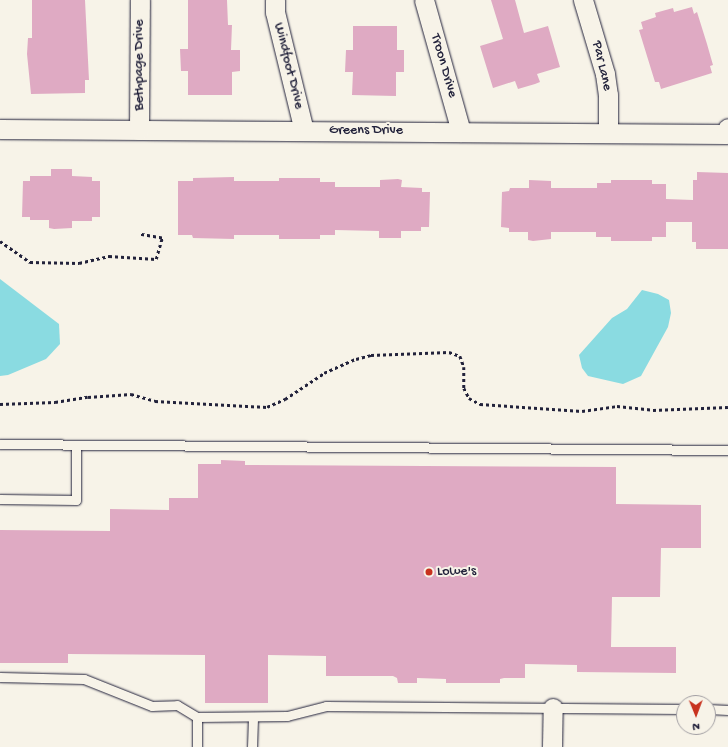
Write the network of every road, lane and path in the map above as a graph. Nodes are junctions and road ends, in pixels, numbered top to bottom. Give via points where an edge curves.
1 (140, 0) edge
2 (275, 0) edge
3 (424, 0) edge
4 (584, 0) edge
5 (728, 128) edge
6 (0, 129) edge
7 (139, 130) junction
8 (304, 131) junction
9 (462, 132) junction
10 (608, 133) junction
11 (140, 234) dead end
12 (0, 241) edge
13 (0, 404) edge
14 (728, 407) edge
15 (0, 444) edge
16 (76, 445) junction
17 (728, 450) edge
18 (0, 499) edge
19 (0, 677) edge
20 (552, 708) junction
21 (676, 709) edge
22 (716, 709) edge
23 (728, 710) edge
24 (197, 717) junction
25 (253, 717) junction
26 (196, 747) edge
27 (252, 747) edge
28 (552, 747) edge

1 - 7 street, Bethpage Drive
2 - 8 street, Windfoot Drive via 275,12
3 - 9 street, Troon Drive
4 - 10 street, Par Lane via 605,74
5 - 10 street, Greens Drive via 726,134
6 - 7 street, Greens Drive
7 - 8 street, Greens Drive
8 - 9 street, Greens Drive
9 - 10 street, Greens Drive
11 - 12 path via 162,238 156,259 109,256 55,265 30,262
13 - 14 path via 56,402 131,394 155,401 267,407 285,399 324,373 356,359 371,355 449,352 460,356 464,367 464,388 469,398 480,404 582,411 617,406 660,410
15 - 16 lane
16 - 17 lane
16 - 18 lane via 76,500
19 - 24 lane via 84,679 152,706 177,705
20 - 21 lane
20 - 25 lane via 326,706 287,716
20 - 28 street
22 - 23 lane
24 - 25 lane
24 - 26 lane
25 - 27 lane

